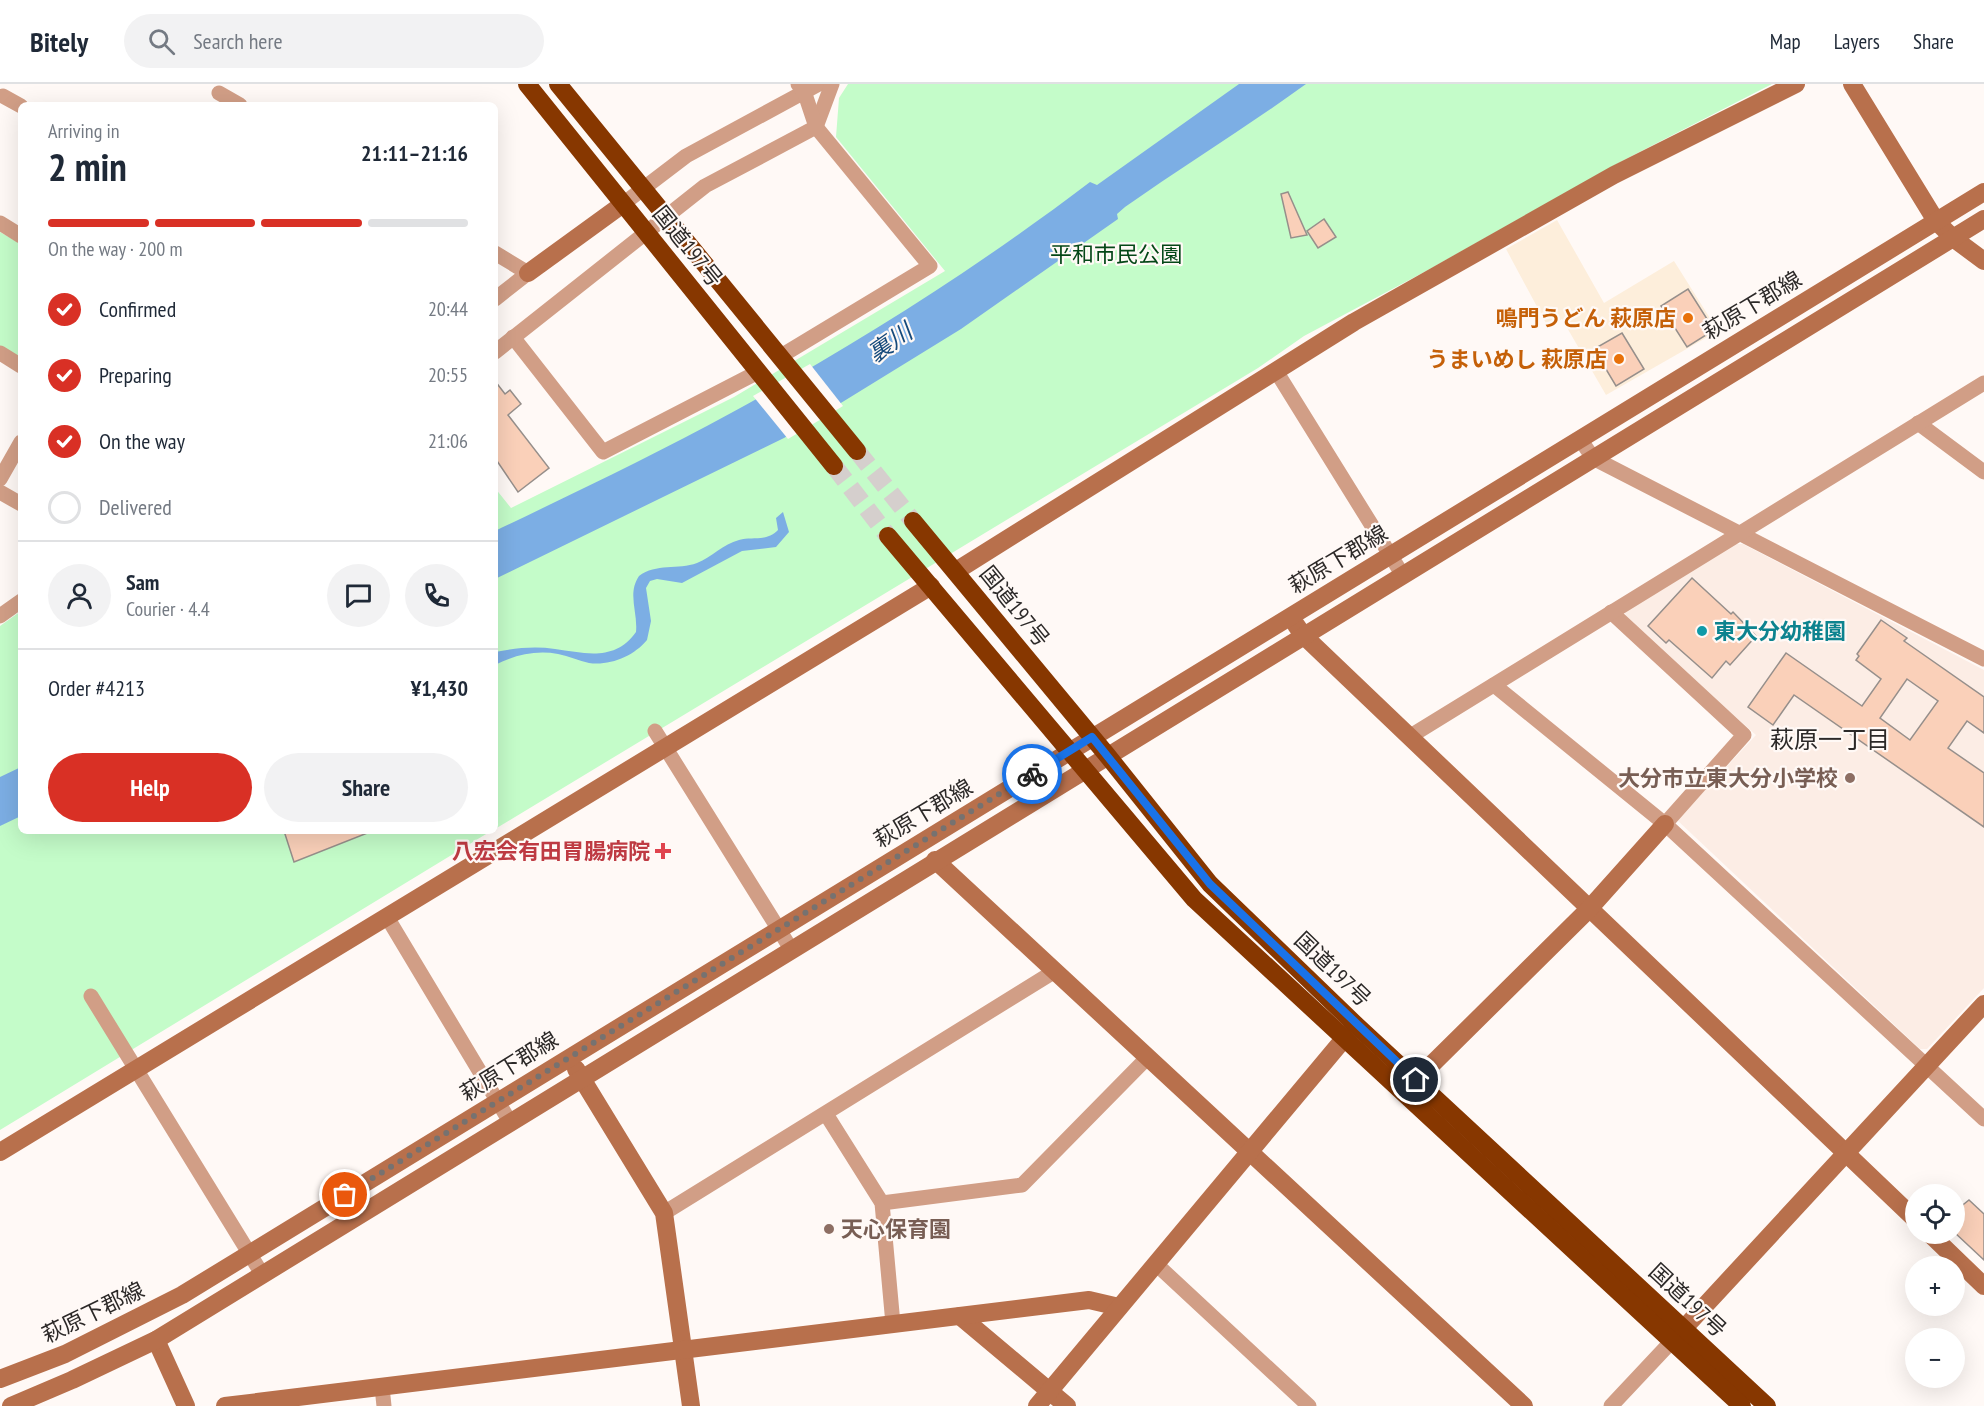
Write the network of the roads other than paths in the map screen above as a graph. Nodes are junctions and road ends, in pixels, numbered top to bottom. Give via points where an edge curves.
1 (527, 84) edge
2 (558, 84) edge
3 (819, 84) edge
4 (832, 84) edge
5 (1796, 84) edge
6 (1852, 84) edge
7 (801, 88) edge
8 (4, 94) edge
9 (218, 94) edge
10 (234, 102) edge
11 (18, 104) edge
12 (816, 127) junction
13 (644, 188) junction
14 (1984, 192) edge
15 (623, 204) junction
16 (667, 216) junction
17 (1984, 219) edge
18 (1936, 221) junction
19 (0, 223) edge
20 (646, 233) junction
21 (18, 234) edge
22 (1953, 238) junction
23 (498, 255) edge
24 (1984, 261) edge
25 (528, 273) junction
26 (498, 297) edge
27 (513, 337) junction
28 (498, 350) edge
29 (0, 353) edge
30 (781, 357) junction
31 (18, 364) edge
32 (1276, 371) junction
33 (763, 379) junction
34 (1984, 383) edge
35 (1918, 423) junction
36 (1580, 439) junction
37 (18, 447) edge
38 (857, 451) tunnel mouth
39 (1593, 458) junction
40 (834, 466) tunnel mouth
41 (1984, 472) edge
42 (0, 479) edge
43 (0, 492) edge
44 (18, 502) edge
45 (913, 521) tunnel mouth
46 (1739, 534) junction
47 (888, 536) tunnel mouth
48 (1390, 555) junction
49 (956, 571) junction
50 (1402, 574) junction
51 (931, 586) junction
52 (18, 603) edge
53 (1611, 612) junction
54 (0, 616) edge
55 (1290, 616) junction
56 (1303, 635) junction
57 (1984, 659) edge
58 (1494, 685) junction
59 (1092, 737) junction
60 (1409, 737) junction
61 (660, 739) junction
62 (1068, 752) junction
63 (1107, 755) junction
64 (1084, 770) junction
65 (1665, 824) junction
66 (935, 860) junction
67 (1589, 909) junction
68 (387, 916) junction
69 (778, 929) junction
70 (790, 950) junction
71 (1055, 971) junction
72 (91, 996) dead end
73 (1984, 1004) edge
74 (1356, 1025) junction
75 (1343, 1039) junction
76 (1148, 1057) junction
77 (569, 1058) junction
78 (1926, 1065) junction
79 (136, 1068) junction
80 (582, 1078) junction
81 (1416, 1080) junction
82 (497, 1101) junction
83 (826, 1114) junction
84 (1984, 1119) edge
85 (510, 1122) junction
86 (0, 1152) edge
87 (1250, 1152) junction
88 (1845, 1154) junction
89 (882, 1203) junction
90 (1905, 1210) edge
91 (664, 1213) junction
92 (1940, 1244) edge
93 (249, 1253) junction
94 (1156, 1264) junction
95 (262, 1274) junction
96 (1984, 1286) edge
97 (1119, 1307) junction
98 (960, 1316) junction
99 (892, 1324) junction
100 (1678, 1334) junction
101 (156, 1340) junction
102 (683, 1350) junction
103 (0, 1379) edge
104 (382, 1387) junction
105 (1049, 1391) junction
106 (14, 1405) edge
107 (186, 1406) edge
108 (225, 1406) edge
109 (384, 1406) edge
110 (691, 1406) edge
111 (1036, 1406) edge
112 (1067, 1406) edge
113 (1309, 1406) edge
114 (1524, 1406) edge
115 (1611, 1406) edge
116 (1742, 1406) edge
117 (1767, 1406) edge

1 - 15 highway, 国道197号
2 - 13 highway, 国道197号
3 - 7 street
4 - 12 street
5 - 32 street via 1614,175 1354,322
6 - 18 street
7 - 12 street
7 - 13 street via 686,156
8 - 11 street
9 - 10 street
12 - 16 street via 705,186
12 - 30 street via 930,266
13 - 15 street
13 - 16 highway, 国道197号
14 - 18 street, 萩原下郡線
15 - 20 highway, 国道197号
15 - 25 street
16 - 20 street
16 - 30 highway, 国道197号
17 - 22 street, 萩原下郡線
18 - 22 street
18 - 36 street, 萩原下郡線
19 - 21 street
20 - 27 street
20 - 33 highway, 国道197号
22 - 24 street
22 - 39 street, 萩原下郡線
23 - 25 street
25 - 26 street
27 - 28 street
27 - 33 street via 603,452
29 - 31 street
30 - 38 highway, 国道197号
32 - 48 street
32 - 49 street
33 - 40 highway, 国道197号
34 - 35 street
35 - 41 street
35 - 46 street
36 - 39 street
36 - 48 street, 萩原下郡線
37 - 42 street
39 - 46 street
39 - 50 street, 萩原下郡線
43 - 44 street
45 - 49 highway, 国道197号
46 - 53 street
46 - 57 street
47 - 51 highway, 国道197号
48 - 50 street
48 - 55 street, 萩原下郡線
49 - 59 highway, 国道197号
50 - 56 street, 萩原下郡線
51 - 61 street
51 - 62 highway, 国道197号
52 - 54 street
53 - 58 street
53 - 65 street via 1744,735
55 - 56 street
55 - 59 street, 萩原下郡線
56 - 60 street
56 - 63 street, 萩原下郡線
58 - 60 street
58 - 65 street
59 - 62 street, 萩原下郡線
59 - 63 highway, 国道197号
60 - 67 street
61 - 68 street
61 - 69 street
62 - 64 highway, 国道197号
62 - 69 street, 萩原下郡線
63 - 64 street, 萩原下郡線
63 - 74 highway, 国道197号 via 1210,884
64 - 66 street, 萩原下郡線
64 - 75 highway, 国道197号 via 1194,899
65 - 67 street
65 - 78 street
66 - 70 street, 萩原下郡線
66 - 71 street
67 - 81 street
67 - 88 street
68 - 79 street
68 - 82 street
69 - 70 street
69 - 77 street, 萩原下郡線
70 - 80 street, 萩原下郡線
71 - 76 street
71 - 83 street
72 - 79 street
73 - 78 street
74 - 75 street
74 - 81 highway, 国道197号
75 - 87 street
75 - 100 highway, 国道197号
76 - 87 street
76 - 89 street via 1022,1185
77 - 80 street
77 - 82 street, 萩原下郡線
78 - 84 street
78 - 88 street
79 - 86 street
79 - 93 street
80 - 85 street, 萩原下郡線
80 - 91 street
81 - 100 highway, 国道197号
82 - 85 street
82 - 93 street, 萩原下郡線
83 - 89 street
83 - 91 street
85 - 95 street, 萩原下郡線
87 - 94 street
87 - 114 street
88 - 90 street
88 - 100 street
89 - 99 street
91 - 102 street
92 - 96 street
93 - 95 street
93 - 103 street, 萩原下郡線 via 121,1328
94 - 97 street
94 - 113 street
95 - 101 street, 萩原下郡線
97 - 98 street via 1089,1300
97 - 105 street
98 - 99 street
98 - 105 street
99 - 102 street
100 - 115 street
100 - 116 highway, 国道197号
100 - 117 highway, 国道197号
101 - 106 street, 萩原下郡線
101 - 107 street
102 - 104 street
102 - 110 street
104 - 108 street
104 - 109 street
105 - 111 street
105 - 112 street

